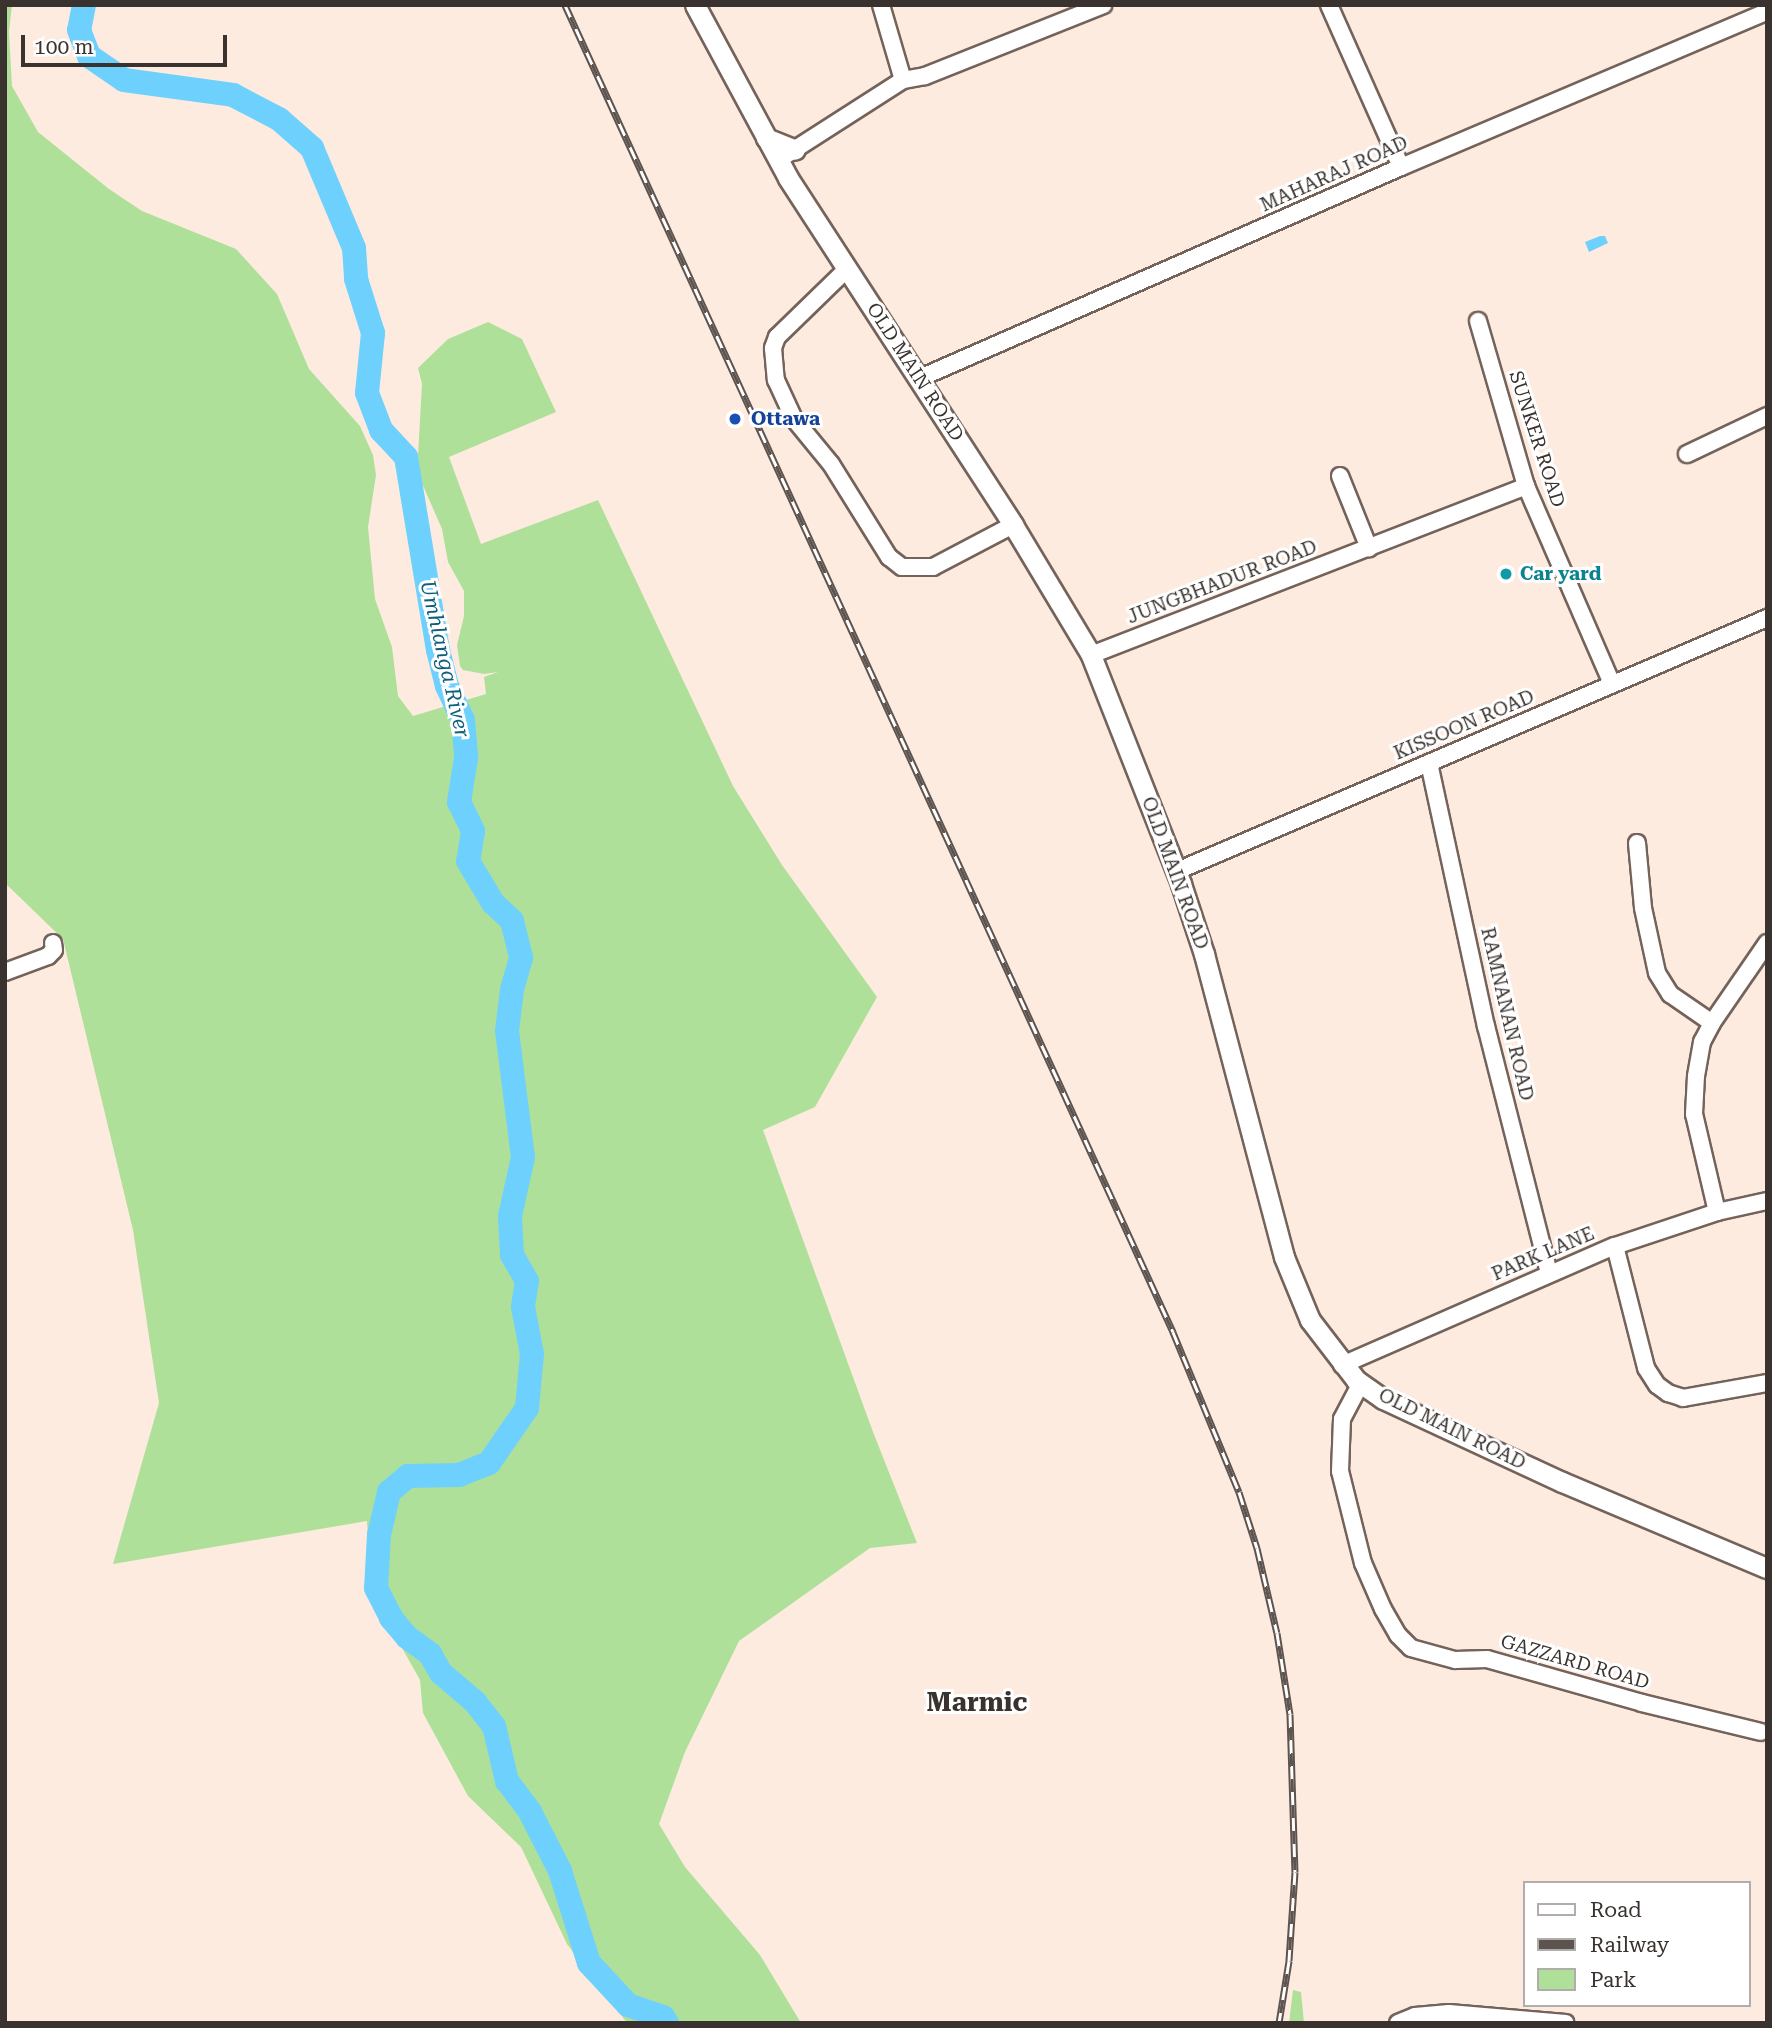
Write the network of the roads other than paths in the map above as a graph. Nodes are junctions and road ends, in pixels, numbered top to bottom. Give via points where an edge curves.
1 (695, 5) edge
2 (881, 5) edge
3 (1102, 5) edge
4 (1329, 5) edge
5 (1767, 12) edge
6 (1748, 13) edge
7 (903, 80) junction
8 (787, 155) junction
9 (1401, 167) junction
10 (848, 268) junction
11 (1478, 321) dead end
12 (920, 378) junction
13 (1767, 415) edge
14 (1687, 454) dead end
15 (1340, 476) dead end
16 (1526, 486) junction
17 (1013, 525) junction
18 (1369, 548) junction
19 (1767, 618) edge
20 (1091, 655) junction
21 (1612, 684) junction
22 (1429, 763) junction
23 (1637, 843) dead end
24 (1177, 871) junction
25 (53, 943) dead end
26 (1767, 943) edge
27 (5, 972) edge
28 (1712, 1023) junction
29 (1767, 1201) edge
30 (1717, 1212) junction
31 (1615, 1246) junction
32 (1549, 1273) junction
33 (1342, 1365) junction
34 (1361, 1383) junction
35 (1767, 1383) edge
36 (1767, 1568) edge
37 (1761, 1732) dead end
38 (1398, 2023) edge
39 (1566, 2023) edge

1 - 8 street, OLD MAIN ROAD via 766,138
2 - 7 street
3 - 7 street via 925,76
4 - 9 street
5 - 6 street, MAHARAJ ROAD
6 - 9 street, MAHARAJ ROAD
7 - 8 street
8 - 10 street, OLD MAIN ROAD
9 - 12 street, MAHARAJ ROAD
10 - 12 street, OLD MAIN ROAD
10 - 17 street via 777,337 773,348 776,380 794,419 831,464 889,557 902,567 933,568
11 - 16 street, SUNKER ROAD
12 - 17 street, OLD MAIN ROAD
13 - 14 street
15 - 18 street
16 - 18 street, JUNGBHADUR ROAD
16 - 21 street, SUNKER ROAD
17 - 20 street, OLD MAIN ROAD
18 - 20 street, JUNGBHADUR ROAD
19 - 21 street, KISSOON ROAD
20 - 24 street, OLD MAIN ROAD
21 - 22 street, KISSOON ROAD
22 - 24 street, KISSOON ROAD
22 - 32 street, RAMNANAN ROAD via 1486,1026
23 - 28 street via 1643,908 1657,973 1670,994
24 - 33 street, OLD MAIN ROAD via 1204,954 1284,1257 1310,1320
25 - 27 street via 48,956
26 - 28 street
28 - 30 street via 1702,1042 1694,1114
29 - 30 street, PARK LANE
30 - 31 street, PARK LANE
31 - 32 street, PARK LANE
31 - 35 street via 1646,1368 1657,1385 1683,1398
32 - 33 street, PARK LANE
33 - 34 street, OLD MAIN ROAD
34 - 36 street, OLD MAIN ROAD via 1383,1399 1562,1482
34 - 37 street, GAZZARD ROAD via 1342,1419 1340,1471 1363,1563 1398,1635 1411,1648 1455,1660 1487,1659
38 - 39 street via 1415,2016 1449,2013

